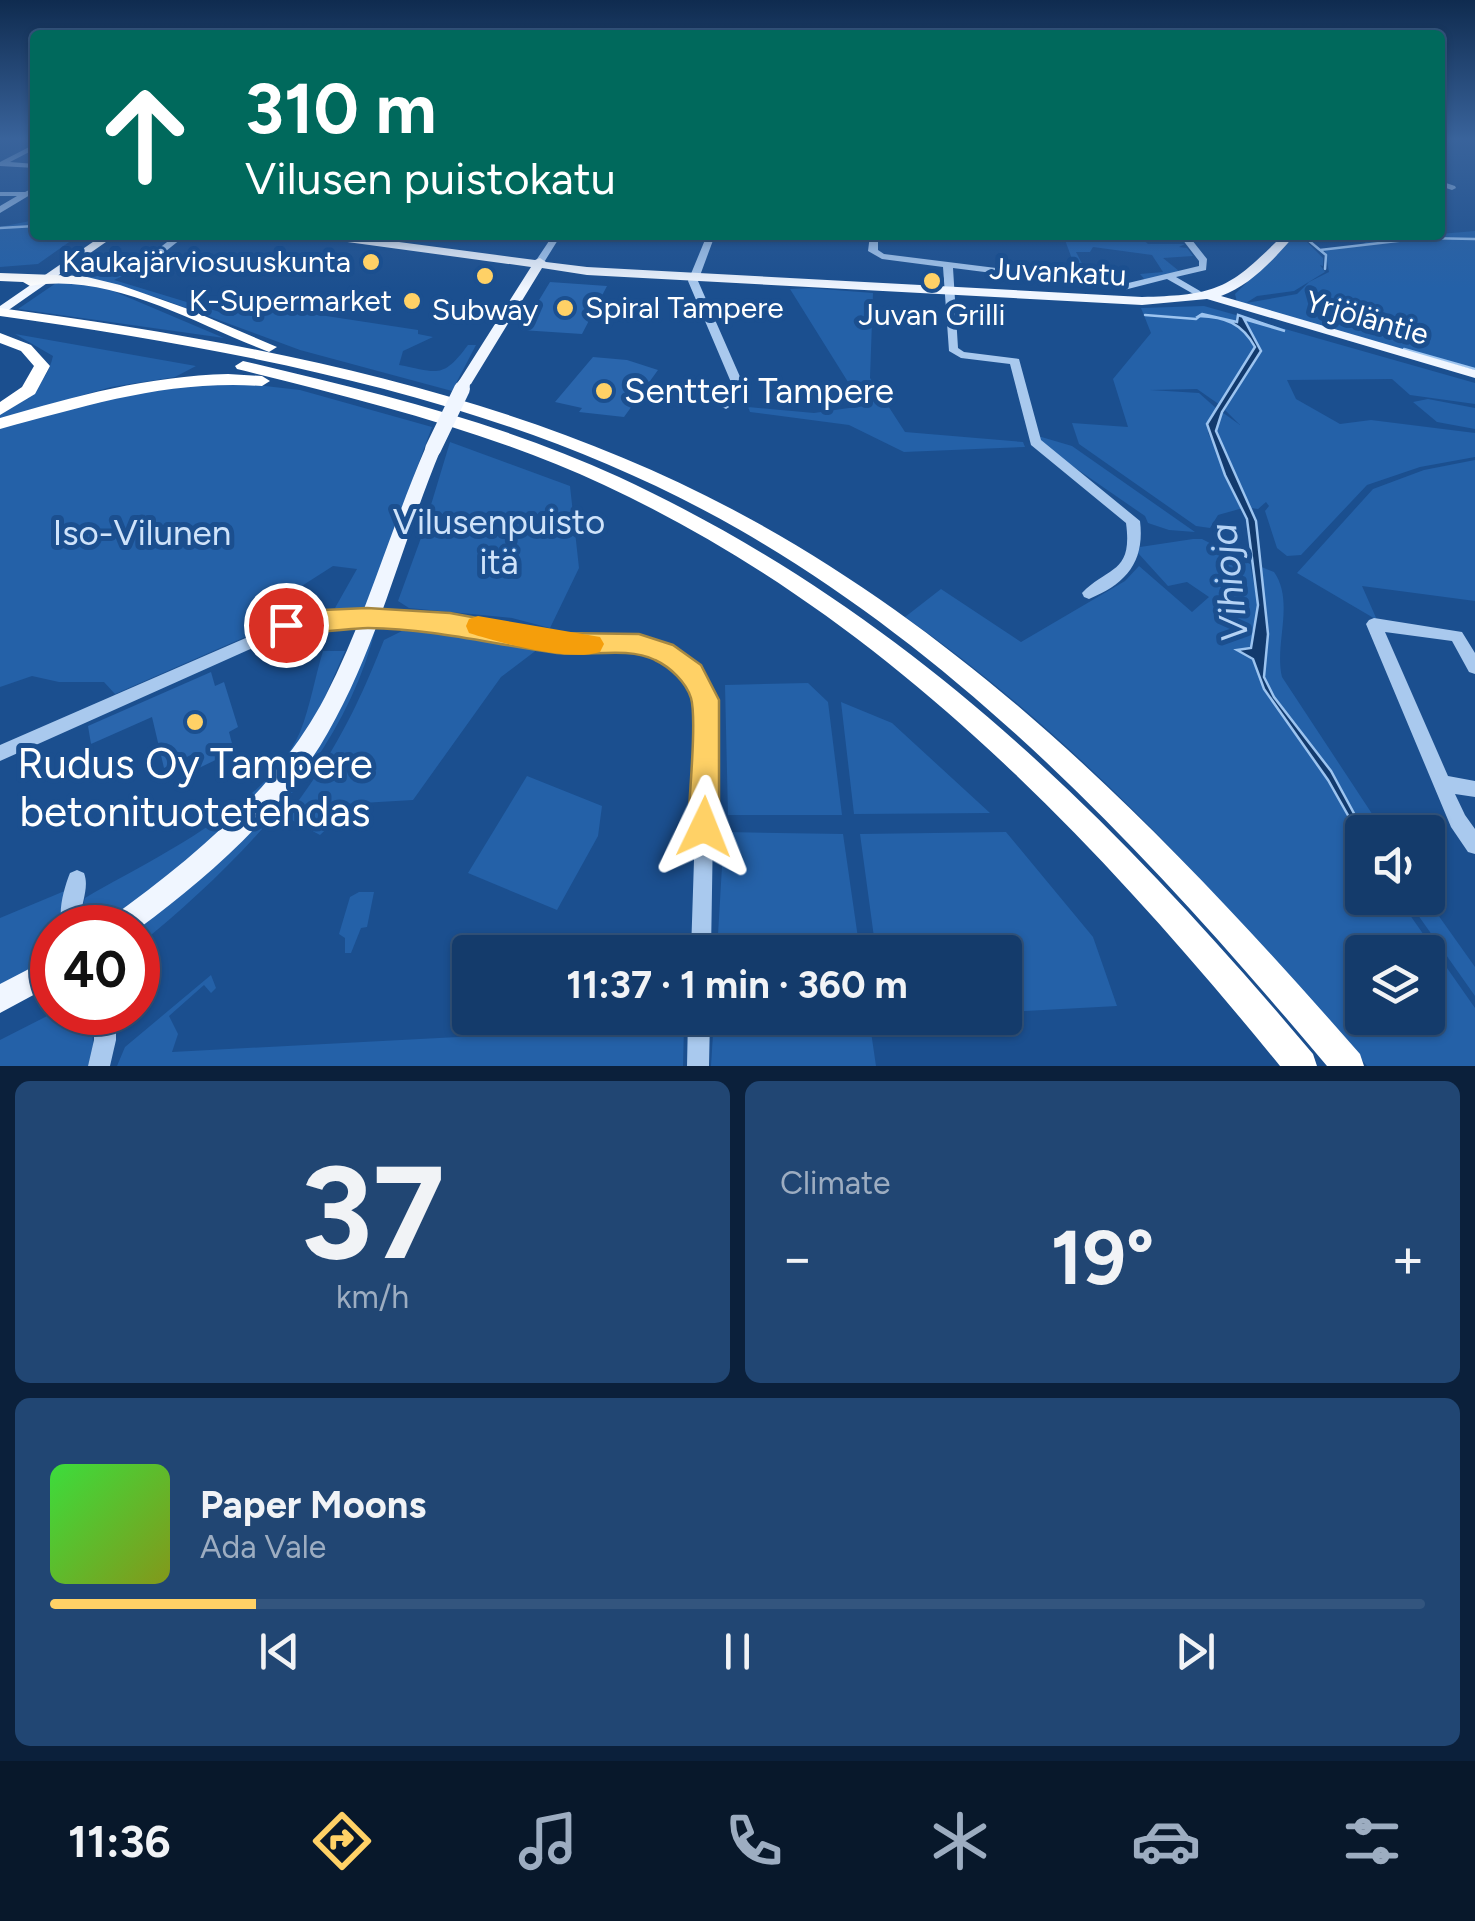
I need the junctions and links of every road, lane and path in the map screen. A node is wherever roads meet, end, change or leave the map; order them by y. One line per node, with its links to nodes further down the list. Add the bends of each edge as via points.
1 (0, 194): 2 (street)
2 (29, 195): 3 (street)
3 (0, 210)
4 (91, 240): 19 (main road)
5 (102, 240): 19 (main road)
6 (176, 240): 15 (street)
7 (356, 240): 13 (main road, Juvankatu)
8 (554, 240): 13 (street)
9 (709, 240): 16 (street)
10 (874, 240): 14 (street, via 878,255)
11 (1187, 240): 18 (street, via 1205,266)
12 (1283, 240): 21 (main road, Juvankatu, via 1237,287)
13 (538, 264): 16 (main road, Juvankatu); 31 (main road, bridge, via 464,384)
14 (948, 266): 18 (street, via 1124,286); 20 (street)
15 (133, 273)
16 (696, 274): 20 (main road, Juvankatu); 27 (street, via 693,281 742,396)
17 (0, 277): 19 (highway)
18 (1171, 278): 21 (street)
19 (40, 280): 22 (main road); 26 (highway, via 126,290)
20 (946, 290): 21 (main road, Juvankatu, via 1118,302); 30 (street, via 953,350 1016,360 1035,442 1133,520 1129,567)
21 (1205, 296): 25 (main road, Yrjöläntie)
22 (5, 305): 26 (highway)
23 (0, 324): 26 (highway)
24 (0, 338): 28 (highway, via 26,348 42,366 29,390)
25 (1475, 374)
26 (337, 381): 29 (highway, via 184,380 90,397); 47 (highway, via 610,481 720,535 831,604 932,680 1075,808); 48 (highway, via 469,410 627,468 737,522 851,590 950,662 1100,792)
27 (726, 406)
28 (0, 410)
29 (0, 424)
30 (1089, 593)
31 (367, 618): 33 (street, via 286,625); 39 (main road, via 331,705 287,774 218,848); 40 (street, via 472,624 560,643 644,646 673,656 701,678 708,714)
32 (1475, 667): 34 (street, via 1458,636 1374,624)
33 (0, 753)
34 (1442, 784): 35 (street); 36 (street)
35 (1475, 789)
36 (1475, 845)
37 (77, 880): 38 (street)
38 (73, 905)
39 (147, 905)
40 (702, 935)
41 (30, 982): 42 (main road)
42 (0, 998)
43 (105, 1035): 45 (street)
44 (699, 1035): 46 (street)
45 (99, 1066)
46 (698, 1066)
47 (1301, 1066)
48 (1348, 1066)

